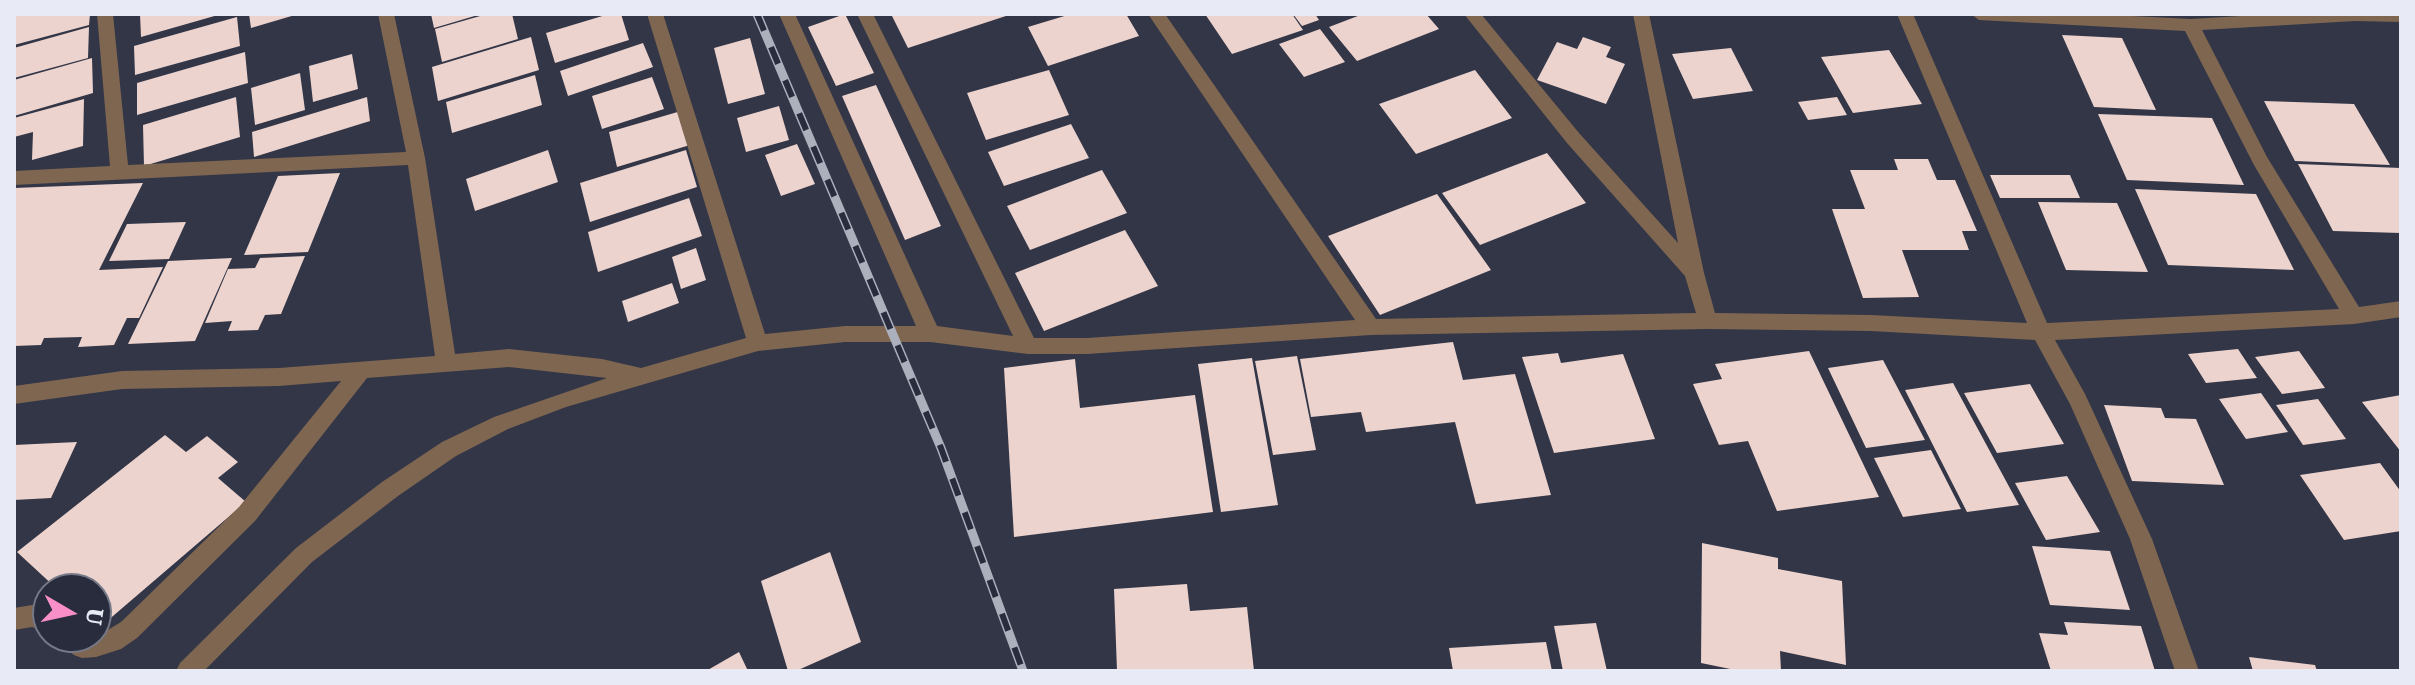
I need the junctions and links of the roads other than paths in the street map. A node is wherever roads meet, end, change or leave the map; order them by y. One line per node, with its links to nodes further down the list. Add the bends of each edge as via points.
1 (105, 14): 14 (street)
2 (386, 14): 13 (street)
3 (655, 14): 23 (street)
4 (787, 14): 22 (street)
5 (865, 14): 24 (street)
6 (1156, 14): 20 (street)
7 (1472, 14): 16 (street, via 1573,138)
8 (1641, 14): 16 (street)
9 (1905, 14): 21 (street)
10 (1979, 14): 12 (street)
11 (2401, 16): 12 (street)
12 (2191, 25): 18 (street, via 2260,160)
13 (416, 158): 14 (street); 25 (street)
14 (120, 174): 15 (street)
15 (14, 178)
16 (1694, 273): 19 (street)
17 (2401, 309): 18 (street)
18 (2354, 316): 21 (street)
19 (1708, 321): 20 (street); 21 (street)
20 (1371, 327): 24 (street)
21 (2041, 332): 31 (street, via 2141,539)
22 (930, 334): 23 (street, via 845,334); 24 (street)
23 (758, 343): 27 (street)
24 (1028, 346)
25 (446, 361): 26 (street); 27 (street, via 509,358)
26 (362, 369): 28 (street, via 279,377 122,380); 29 (street, via 247,514)
27 (643, 377): 30 (street, via 564,399 449,449 304,555)
28 (14, 395)
29 (112, 641)
30 (188, 671)
31 (2187, 671)

